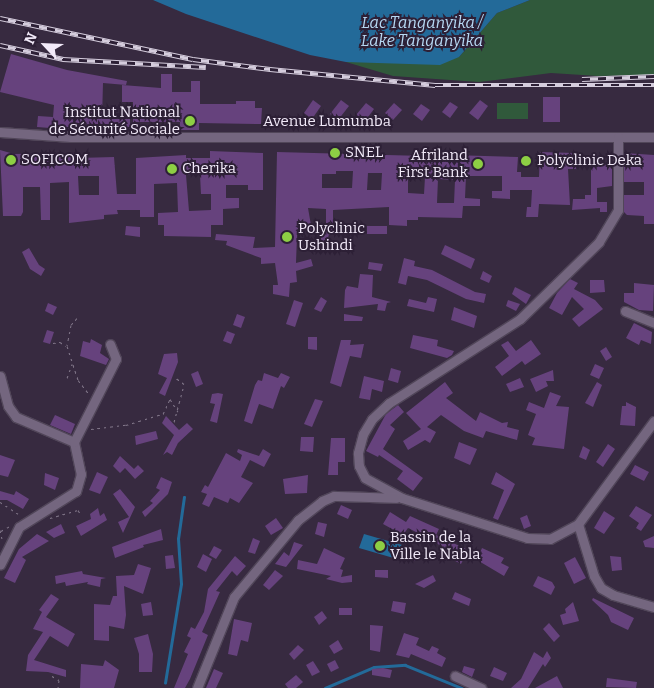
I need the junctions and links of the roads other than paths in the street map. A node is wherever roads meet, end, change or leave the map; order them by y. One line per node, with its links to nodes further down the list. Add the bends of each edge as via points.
1 (0, 132): 2 (street, Avenue Lumumba, via 71,137)
2 (618, 136): 3 (street, Avenue Lumumba); 10 (street, via 619,199 611,224 582,261 510,326 389,403 372,419 363,434 358,452 359,466 365,478)
3 (654, 137)
4 (625, 311): 5 (street)
5 (654, 323)
6 (110, 344): 9 (street, via 116,358)
7 (0, 376): 9 (street, via 8,406 16,417)
8 (654, 421): 11 (street)
9 (74, 442): 12 (street, via 81,474 76,491 24,521 12,537)
10 (402, 498): 11 (street, via 527,538 550,539); 15 (street, via 334,496 298,520 234,598)
11 (578, 524): 13 (street, via 594,576 601,588 613,595)
12 (0, 565)
13 (654, 607)
14 (456, 676): 16 (street)
15 (197, 688)
16 (481, 688)

